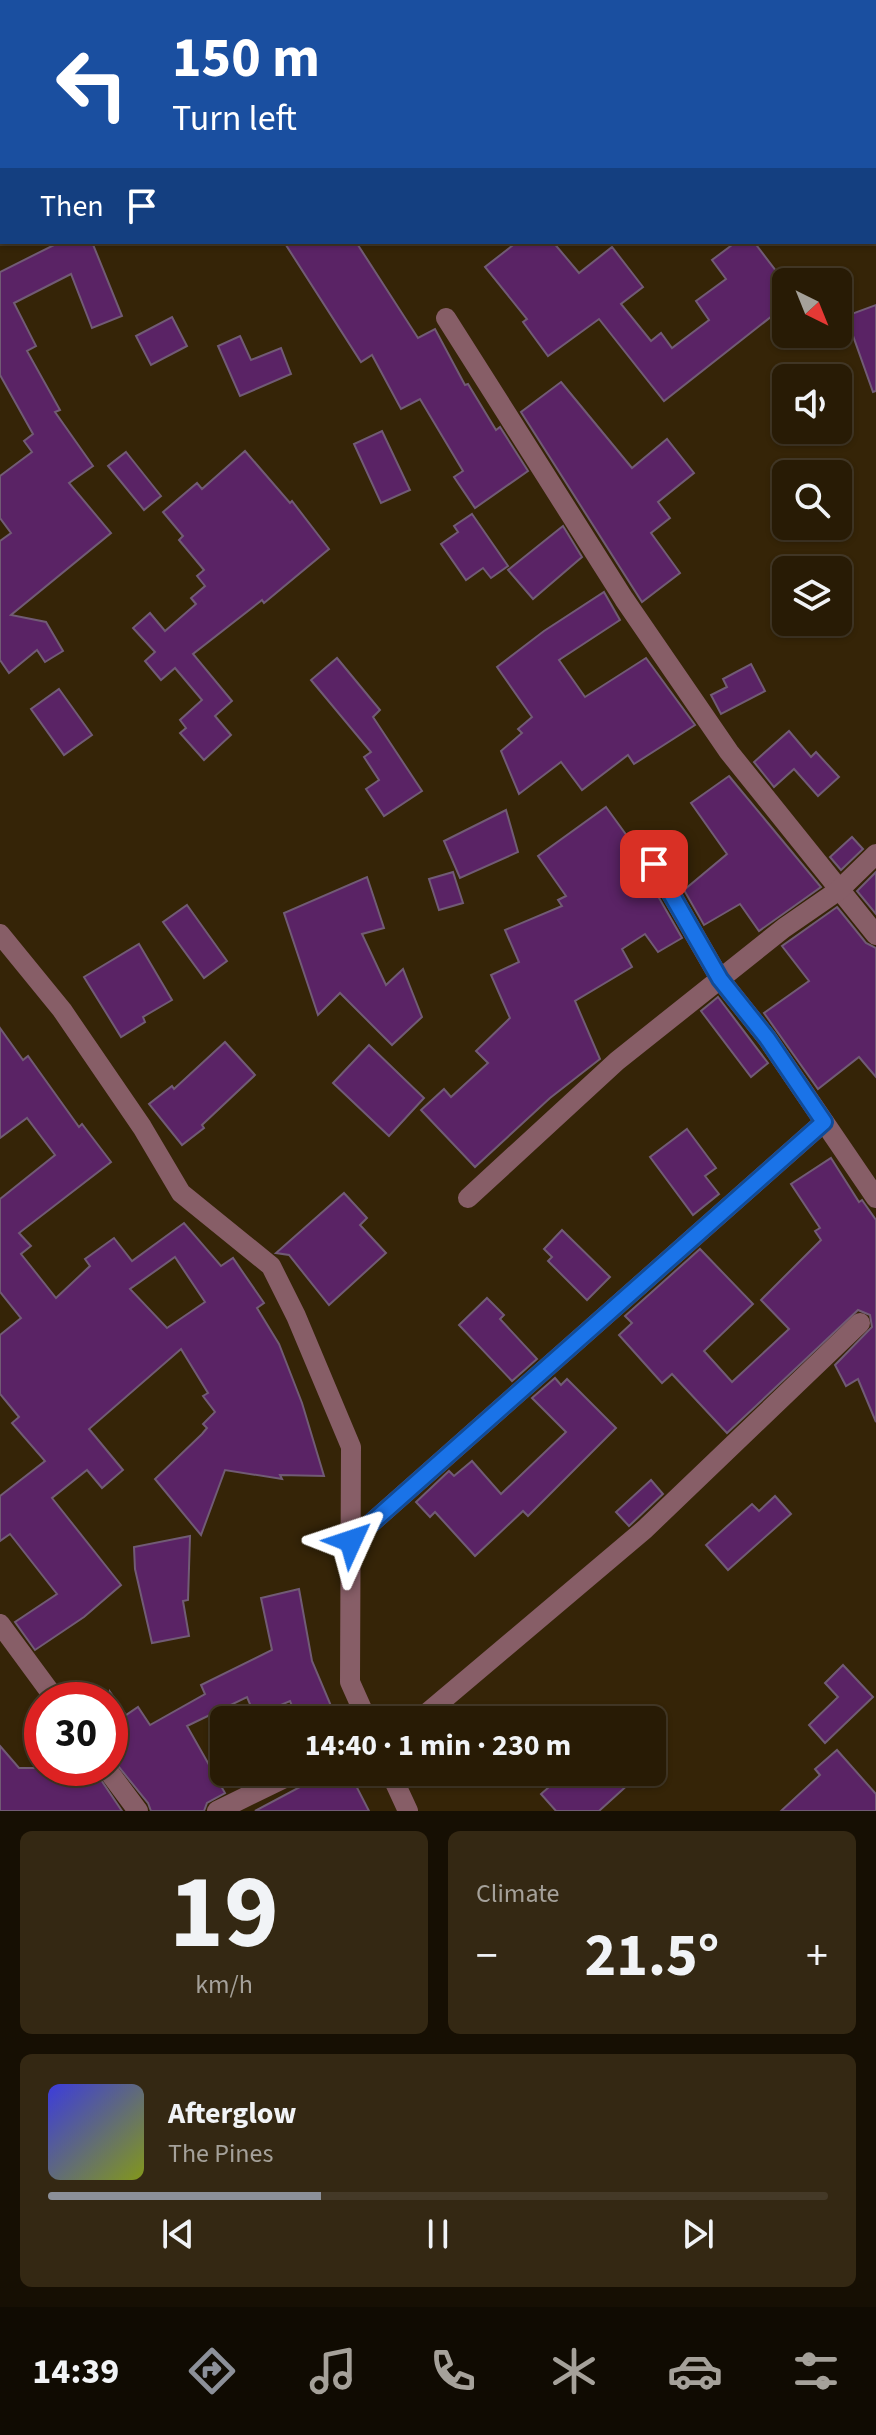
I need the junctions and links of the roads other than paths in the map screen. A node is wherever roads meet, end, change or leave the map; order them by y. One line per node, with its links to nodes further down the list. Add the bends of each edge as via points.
1 (446, 318): 4 (street, via 624,599 729,752)
2 (876, 854): 4 (street)
3 (654, 864): 7 (street)
4 (839, 890): 6 (street); 7 (street)
5 (0, 934): 12 (street, via 62,1010 181,1193 271,1266 351,1447)
6 (876, 935)
7 (720, 979): 8 (street); 9 (street, via 617,1061)
8 (824, 1122): 10 (street); 12 (street)
9 (468, 1198)
10 (876, 1198)
11 (860, 1323): 16 (street, via 645,1529)
12 (351, 1541): 15 (street, via 350,1682)
13 (0, 1624): 14 (street)
14 (43, 1682)
15 (361, 1706)
16 (436, 1706)
17 (119, 1786): 20 (street)
18 (268, 1786): 21 (street)
19 (396, 1786): 22 (street)
20 (138, 1811)
21 (217, 1811)
22 (408, 1811)

